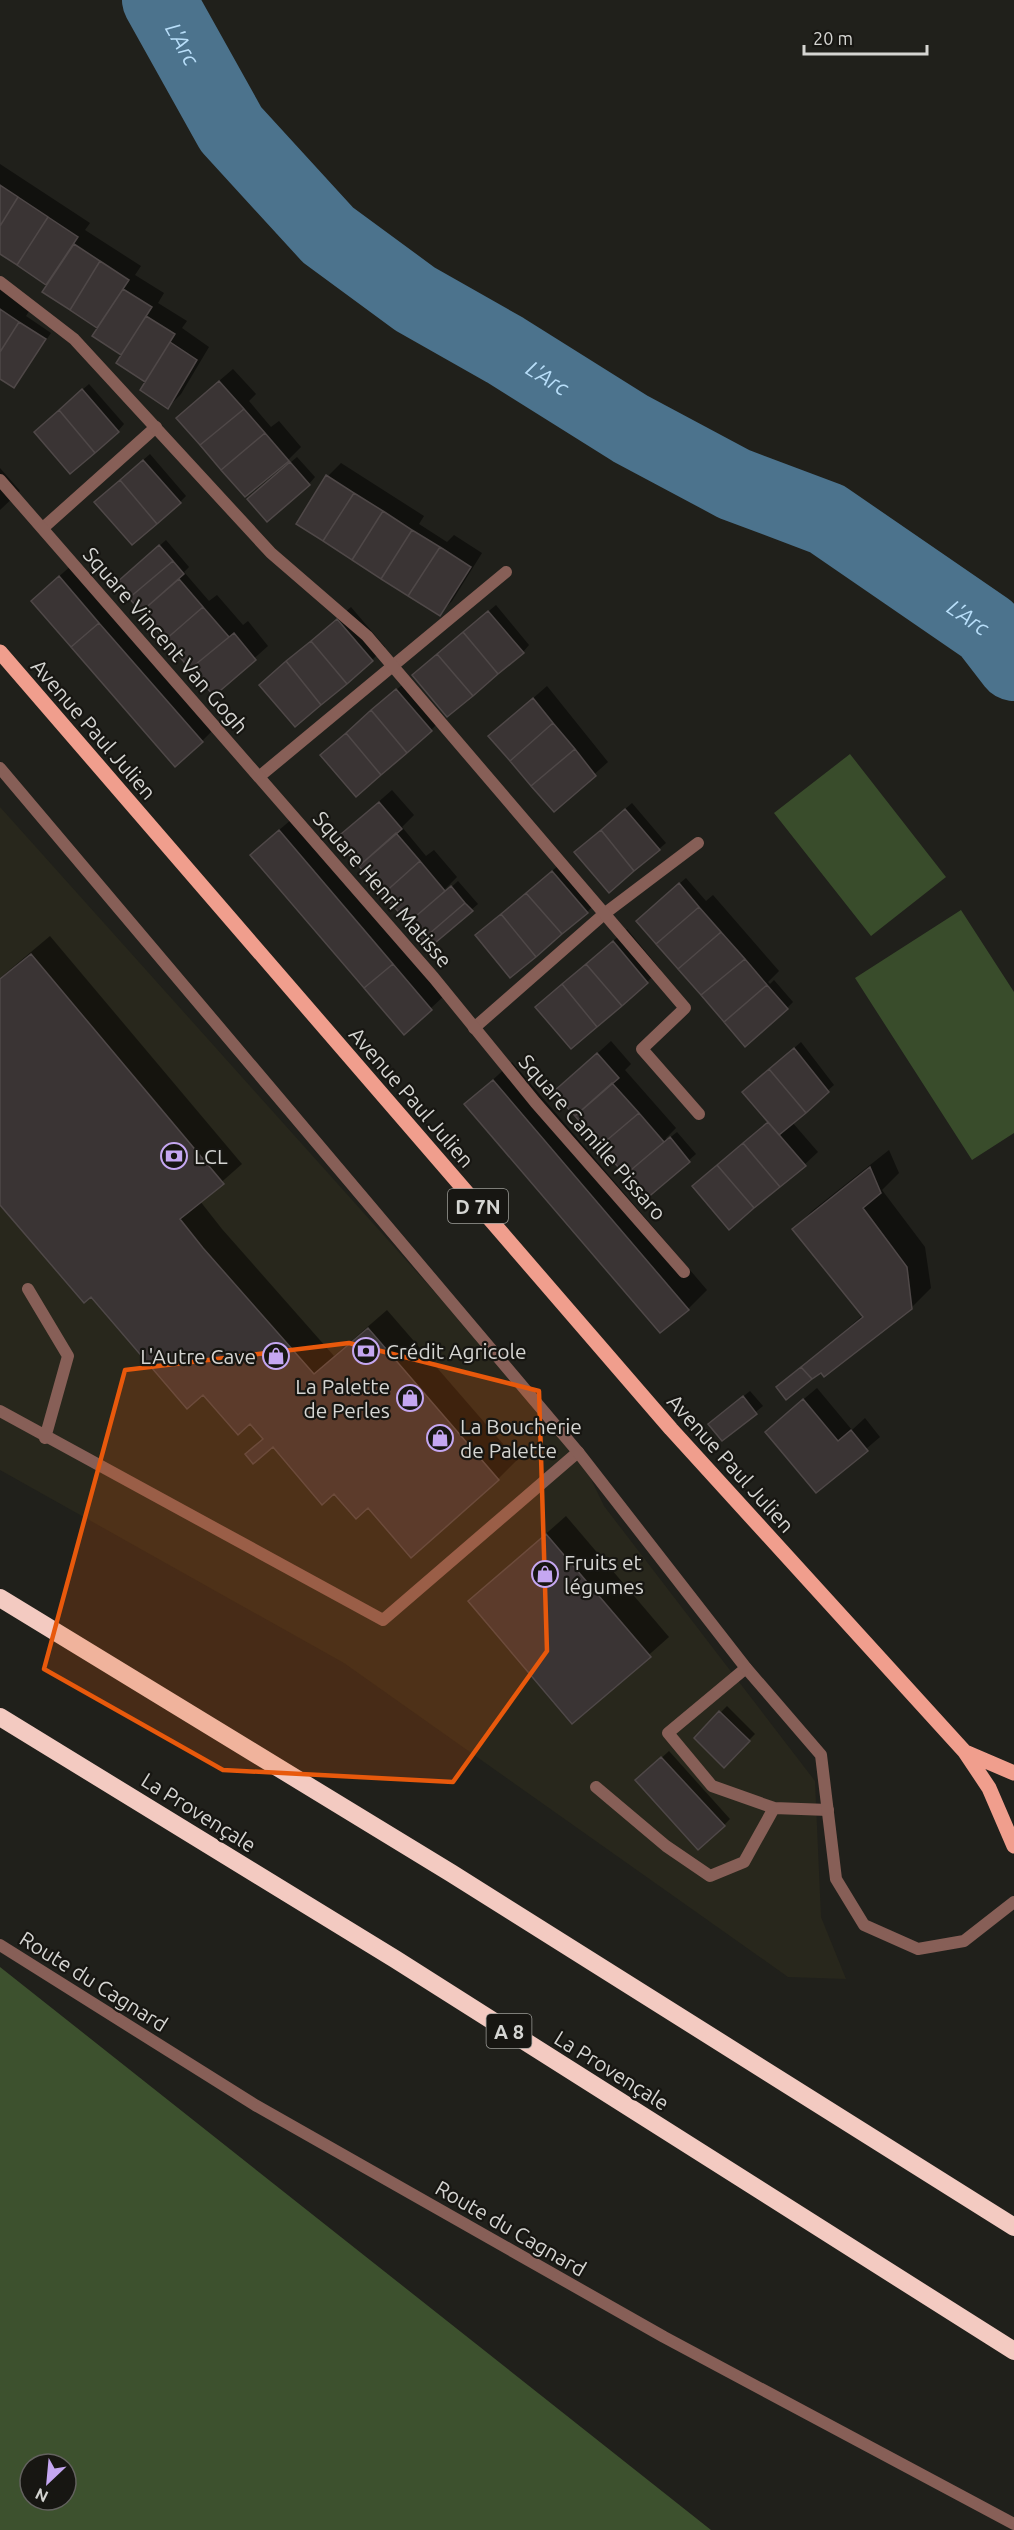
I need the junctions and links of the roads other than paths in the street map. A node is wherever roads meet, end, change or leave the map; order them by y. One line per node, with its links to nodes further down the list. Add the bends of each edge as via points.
1 (0, 282): 2 (street, via 74,339)
2 (156, 427): 4 (street); 7 (street, via 271,553 367,636)
3 (0, 480): 4 (street, Square Vincent Van Gogh)
4 (43, 528): 9 (street, Square Vincent Van Gogh)
5 (506, 572): 7 (street)
6 (0, 652): 22 (main road, Avenue Paul Julien / D 7N, via 670,1429)
7 (393, 668): 9 (street); 11 (street)
8 (0, 768): 18 (street)
9 (260, 777): 12 (street, Square Henri Matisse)
10 (698, 843): 11 (street)
11 (604, 914): 12 (street); 13 (street, via 685,1008 642,1049)
12 (474, 1028): 14 (street, Square Camille Pissaro)
13 (699, 1114)
14 (684, 1272)
15 (28, 1289): 17 (street, via 68,1356)
16 (0, 1411): 17 (street)
17 (45, 1438): 18 (street, via 383,1620)
18 (578, 1452): 20 (street)
19 (0, 1599): 30 (highway, via 451,1873)
20 (746, 1668): 25 (street, via 668,1733 712,1786); 26 (street, via 821,1755)
21 (0, 1717): 31 (highway, La Provençale / A 8, via 395,1959)
22 (965, 1752): 23 (main road, Avenue Paul Julien / D 7N); 27 (main road, Avenue Paul Julien / D 7N, via 990,1788)
23 (1014, 1773)
24 (596, 1787): 25 (street, via 666,1846 710,1876 744,1862)
25 (774, 1808): 26 (street)
26 (828, 1810): 28 (street, via 836,1879 864,1924 918,1949 964,1941)
27 (1014, 1846)
28 (1014, 1902)
29 (0, 1945): 32 (street, Route du Cagnard, via 255,2105 664,2337)
30 (1014, 2227)
31 (1014, 2351)
32 (1014, 2524)

